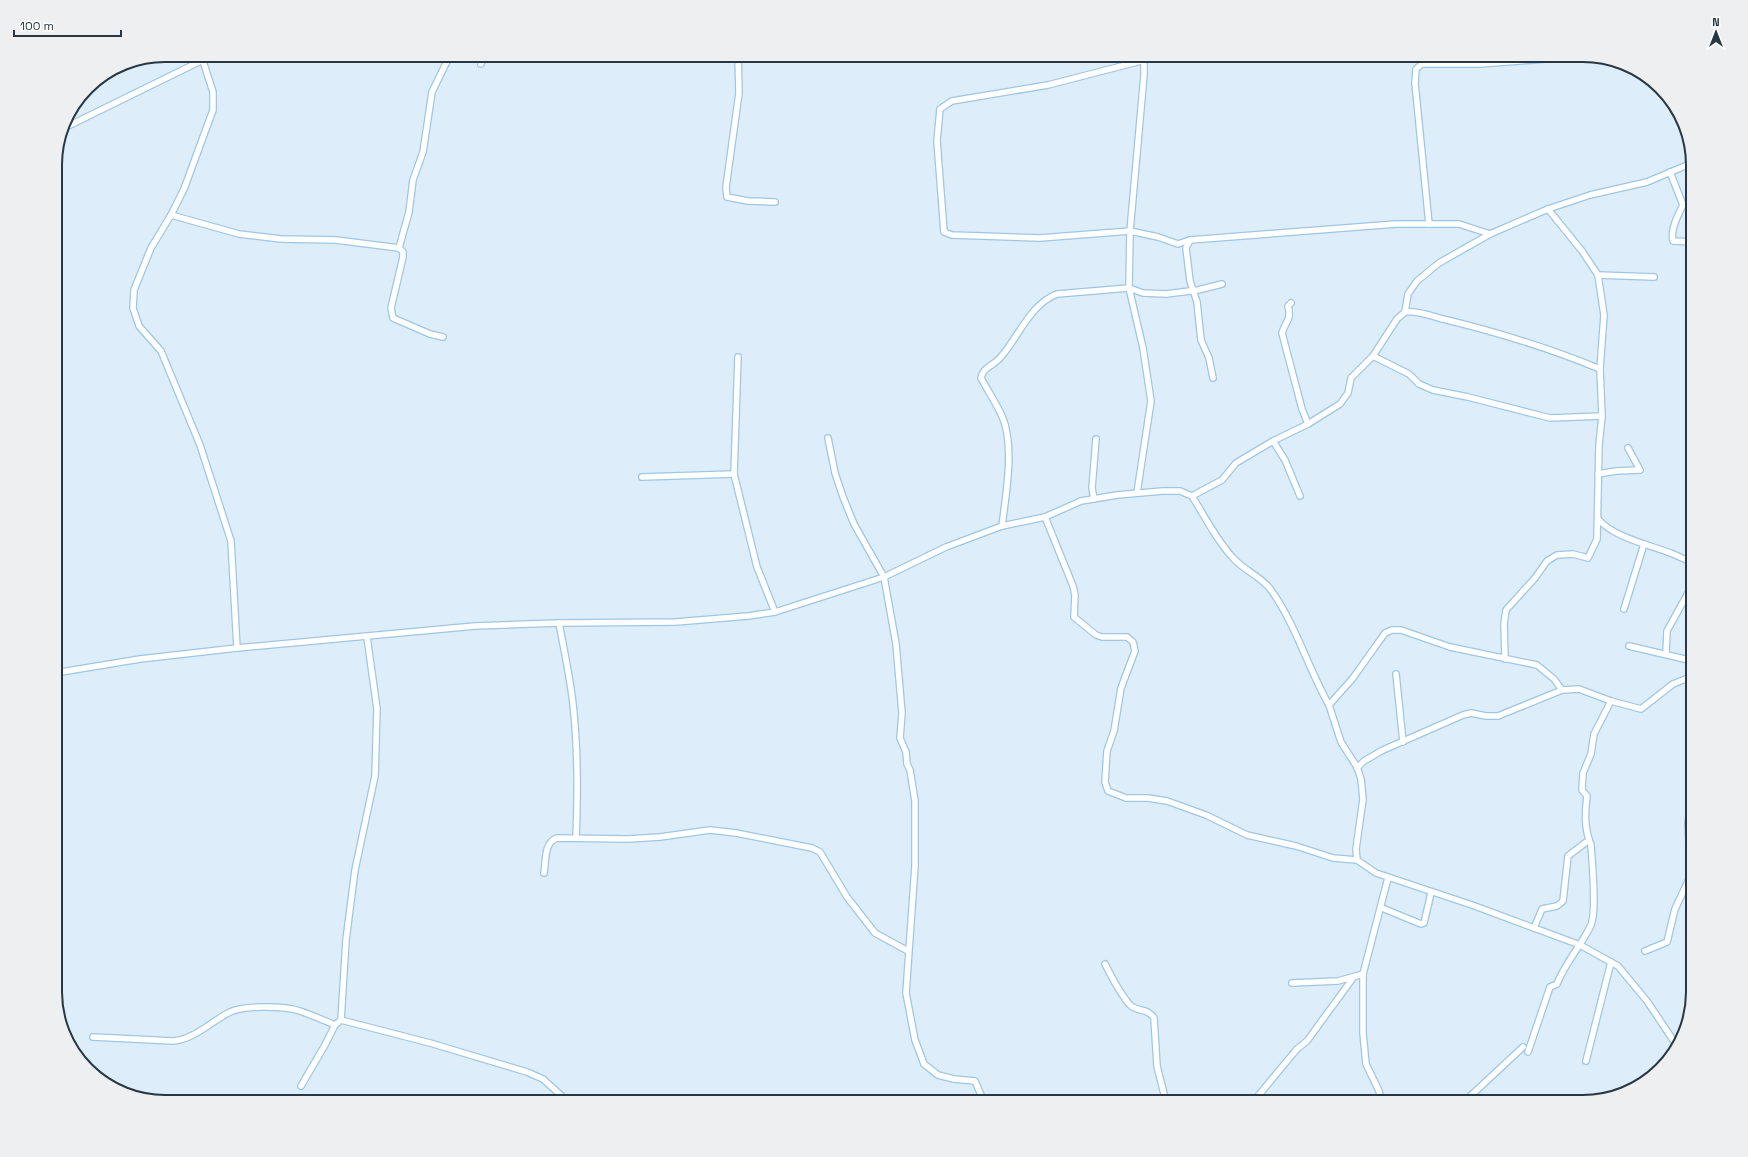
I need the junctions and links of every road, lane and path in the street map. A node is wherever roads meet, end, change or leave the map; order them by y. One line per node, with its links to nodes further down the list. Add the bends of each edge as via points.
1 (201, 62): 9 (street)
2 (203, 62): 14 (street, via 213,92 213,110)
3 (447, 62): 20 (street, via 432,92 423,152 413,180 409,212)
4 (738, 62): 12 (street, via 739,93 726,187 727,197)
5 (1128, 62): 16 (street, via 1048,85 952,101 940,109 937,142 944,232 952,235 1040,238)
6 (1145, 62): 16 (street)
7 (1506, 62): 8 (street)
8 (1422, 64): 15 (street, via 1416,69 1415,83)
9 (71, 125)
10 (1686, 165): 11 (street)
11 (1670, 172): 13 (street, via 1647,182); 19 (street, via 1683,205 1672,237 1673,241)
12 (775, 202)
13 (1548, 209): 17 (street); 21 (street)
14 (172, 215): 20 (street, via 239,234 280,239 336,240); 58 (street, via 151,248 134,290 133,308 139,326 161,351 200,445 231,541)
15 (1429, 224): 17 (street, via 1459,224); 18 (street, via 1389,224)
16 (1130, 231): 18 (street, via 1178,244); 24 (street)
17 (1490, 234): 27 (street, via 1439,262 1417,281 1408,294)
18 (1190, 240): 25 (street, via 1186,248 1190,281)
19 (1686, 242)
20 (399, 248): 28 (street, via 403,252 403,257 391,308 393,318)
21 (1598, 275): 22 (street); 31 (street, via 1604,315)
22 (1654, 277)
23 (1222, 284): 25 (street)
24 (1129, 288): 25 (street, via 1143,293); 42 (street, via 1143,348 1151,401); 48 (street, via 1057,294 1048,298 1029,318 999,359 982,373 981,378 1002,417 1007,440 1008,469)
25 (1194, 291): 32 (street, via 1198,302 1201,340 1209,358)
26 (1290, 302): 34 (street, via 1289,321 1282,333)
27 (1405, 312): 29 (street, via 1397,319); 31 (street, via 1500,334 1555,351)
28 (443, 337)
29 (1374, 356): 33 (street, via 1433,390 1550,418); 34 (street, via 1351,378 1348,393 1340,404)
30 (738, 357): 39 (street)
31 (1600, 369): 33 (street)
32 (1213, 378)
33 (1602, 416): 40 (street)
34 (1308, 424): 37 (street)
35 (828, 438): 51 (street, via 843,497 854,524)
36 (1096, 439): 45 (street, via 1092,488)
37 (1273, 441): 43 (street, via 1236,463 1222,480); 44 (street, via 1285,460)
38 (1628, 448): 40 (street, via 1640,470)
39 (734, 474): 41 (street); 54 (street, via 758,567)
40 (1598, 474): 47 (street)
41 (642, 477)
42 (1137, 493): 43 (street, via 1180,491); 45 (street)
43 (1192, 496): 67 (street, via 1230,555 1263,581 1277,599)
44 (1300, 496)
45 (1094, 499): 46 (street, via 1081,501)
46 (1045, 517): 48 (street); 72 (street, via 1074,586 1074,617 1096,635 1127,637 1133,642 1135,651 1121,688 1114,731 1107,751 1105,782 1108,791 1126,798 1148,798 1167,802 1206,815 1247,835 1296,846 1333,858)
47 (1598, 519): 49 (street, via 1607,527); 61 (street, via 1597,539 1588,558 1568,554 1557,555 1547,561 1531,584 1506,610)
48 (1002, 526): 51 (street, via 946,547)
49 (1644, 544): 50 (street); 53 (street)
50 (1686, 560)
51 (884, 577): 54 (street); 80 (street, via 900,679 900,738 906,752 914,797 915,866)
52 (1686, 597): 59 (street, via 1667,631)
53 (1624, 609)
54 (775, 612): 55 (street, via 700,621)
55 (559, 623): 56 (street, via 475,626); 70 (street, via 573,702 577,751)
56 (367, 637): 58 (street); 87 (street, via 377,709 375,776 355,870 346,940)
57 (1629, 646): 59 (street)
58 (237, 648): 62 (street, via 140,659)
59 (1666, 654): 60 (street)
60 (1686, 659)
61 (1505, 660): 65 (street, via 1537,665 1554,679); 67 (street, via 1450,647 1401,630 1392,630 1378,641 1353,678)
62 (62, 672)
63 (1396, 674): 68 (street)
64 (1686, 679): 66 (street, via 1673,684 1641,709)
65 (1562, 690): 66 (street, via 1579,689); 68 (street, via 1498,716 1471,713 1463,715)
66 (1611, 701): 71 (street, via 1594,734 1592,754 1583,773 1582,790 1587,796 1585,815)
67 (1329, 705): 69 (street, via 1340,742)
68 (1403, 742): 69 (street, via 1364,761)
69 (1358, 768): 72 (street, via 1363,799 1356,849)
70 (576, 838): 73 (street, via 552,840 548,844); 80 (street, via 636,838 710,830 812,848 820,852 847,897 875,933)
71 (1589, 840): 78 (street, via 1568,856 1563,901 1557,906 1542,909); 79 (street, via 1592,865 1592,923)
72 (1357, 860): 74 (street, via 1376,874)
73 (544, 873)
74 (1388, 878): 76 (street); 77 (street)
75 (1686, 886): 81 (street, via 1675,909 1667,942)
76 (1432, 892): 77 (street, via 1424,923 1421,924); 78 (street)
77 (1382, 908): 84 (street)
78 (1534, 928): 79 (street)
79 (1580, 945): 82 (street); 92 (street, via 1557,984 1550,987)
80 (908, 951): 96 (street, via 906,993 915,1040 924,1064 938,1074 975,1081)
81 (1645, 951)
82 (1611, 962): 90 (street, via 1618,966 1647,1001); 93 (street)
83 (1105, 964): 97 (street, via 1130,1006 1151,1012 1154,1018 1157,1066)
84 (1363, 974): 85 (street); 99 (street, via 1366,1064)
85 (1353, 978): 86 (street); 98 (street, via 1307,1041 1297,1049)
86 (1292, 983)
87 (341, 1020): 88 (street); 95 (street, via 527,1072 544,1079)
88 (335, 1025): 89 (street, via 299,1010 244,1008 232,1011 184,1040 172,1042); 94 (street)
89 (93, 1038)
90 (1674, 1040)
91 (1523, 1047): 100 (street)
92 (1528, 1052)
93 (1586, 1061)
94 (301, 1086)
95 (561, 1095)
96 (981, 1095)
97 (1164, 1095)
98 (1259, 1095)
99 (1380, 1095)
100 (1472, 1095)

